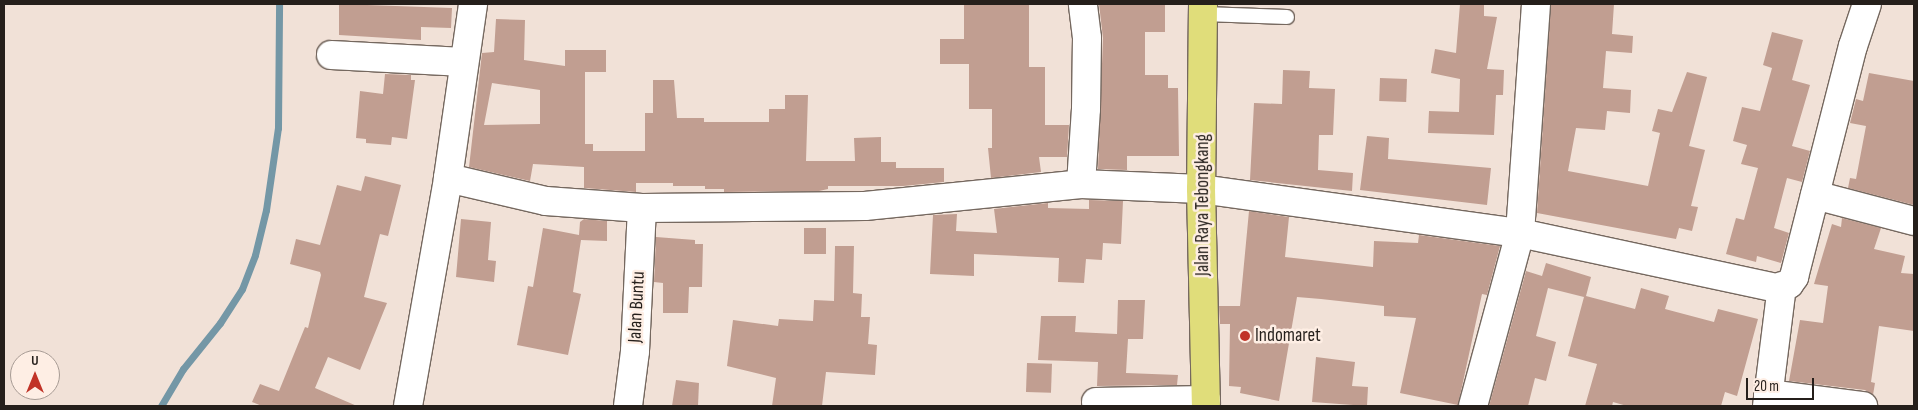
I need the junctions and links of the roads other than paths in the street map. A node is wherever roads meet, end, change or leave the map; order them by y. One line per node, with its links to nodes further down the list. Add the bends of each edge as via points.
1 (473, 4): 8 (street)
2 (1083, 4): 10 (street, via 1087,38)
3 (1536, 4): 15 (street)
4 (1867, 4): 12 (street)
5 (1203, 9): 6 (lane); 11 (main road, Jalan Raya Tebongkang)
6 (1286, 17)
7 (331, 55): 8 (street)
8 (464, 62): 9 (street)
9 (448, 178): 13 (street, via 531,198); 20 (street)
10 (1081, 184): 11 (street); 13 (street, via 865,206)
11 (1201, 189): 15 (street); 19 (main road, Jalan Raya Tebongkang)
12 (1815, 194): 14 (street); 16 (street, via 1794,277)
13 (642, 208): 21 (street, Jalan Buntu, via 635,351)
14 (1914, 221)
15 (1520, 233): 16 (street, via 1769,288); 22 (street)
16 (1782, 286): 17 (street)
17 (1768, 400): 23 (street)
18 (1096, 402): 19 (street)
19 (1206, 403)
20 (408, 406)
21 (628, 406)
22 (1473, 406)
23 (1863, 406)

